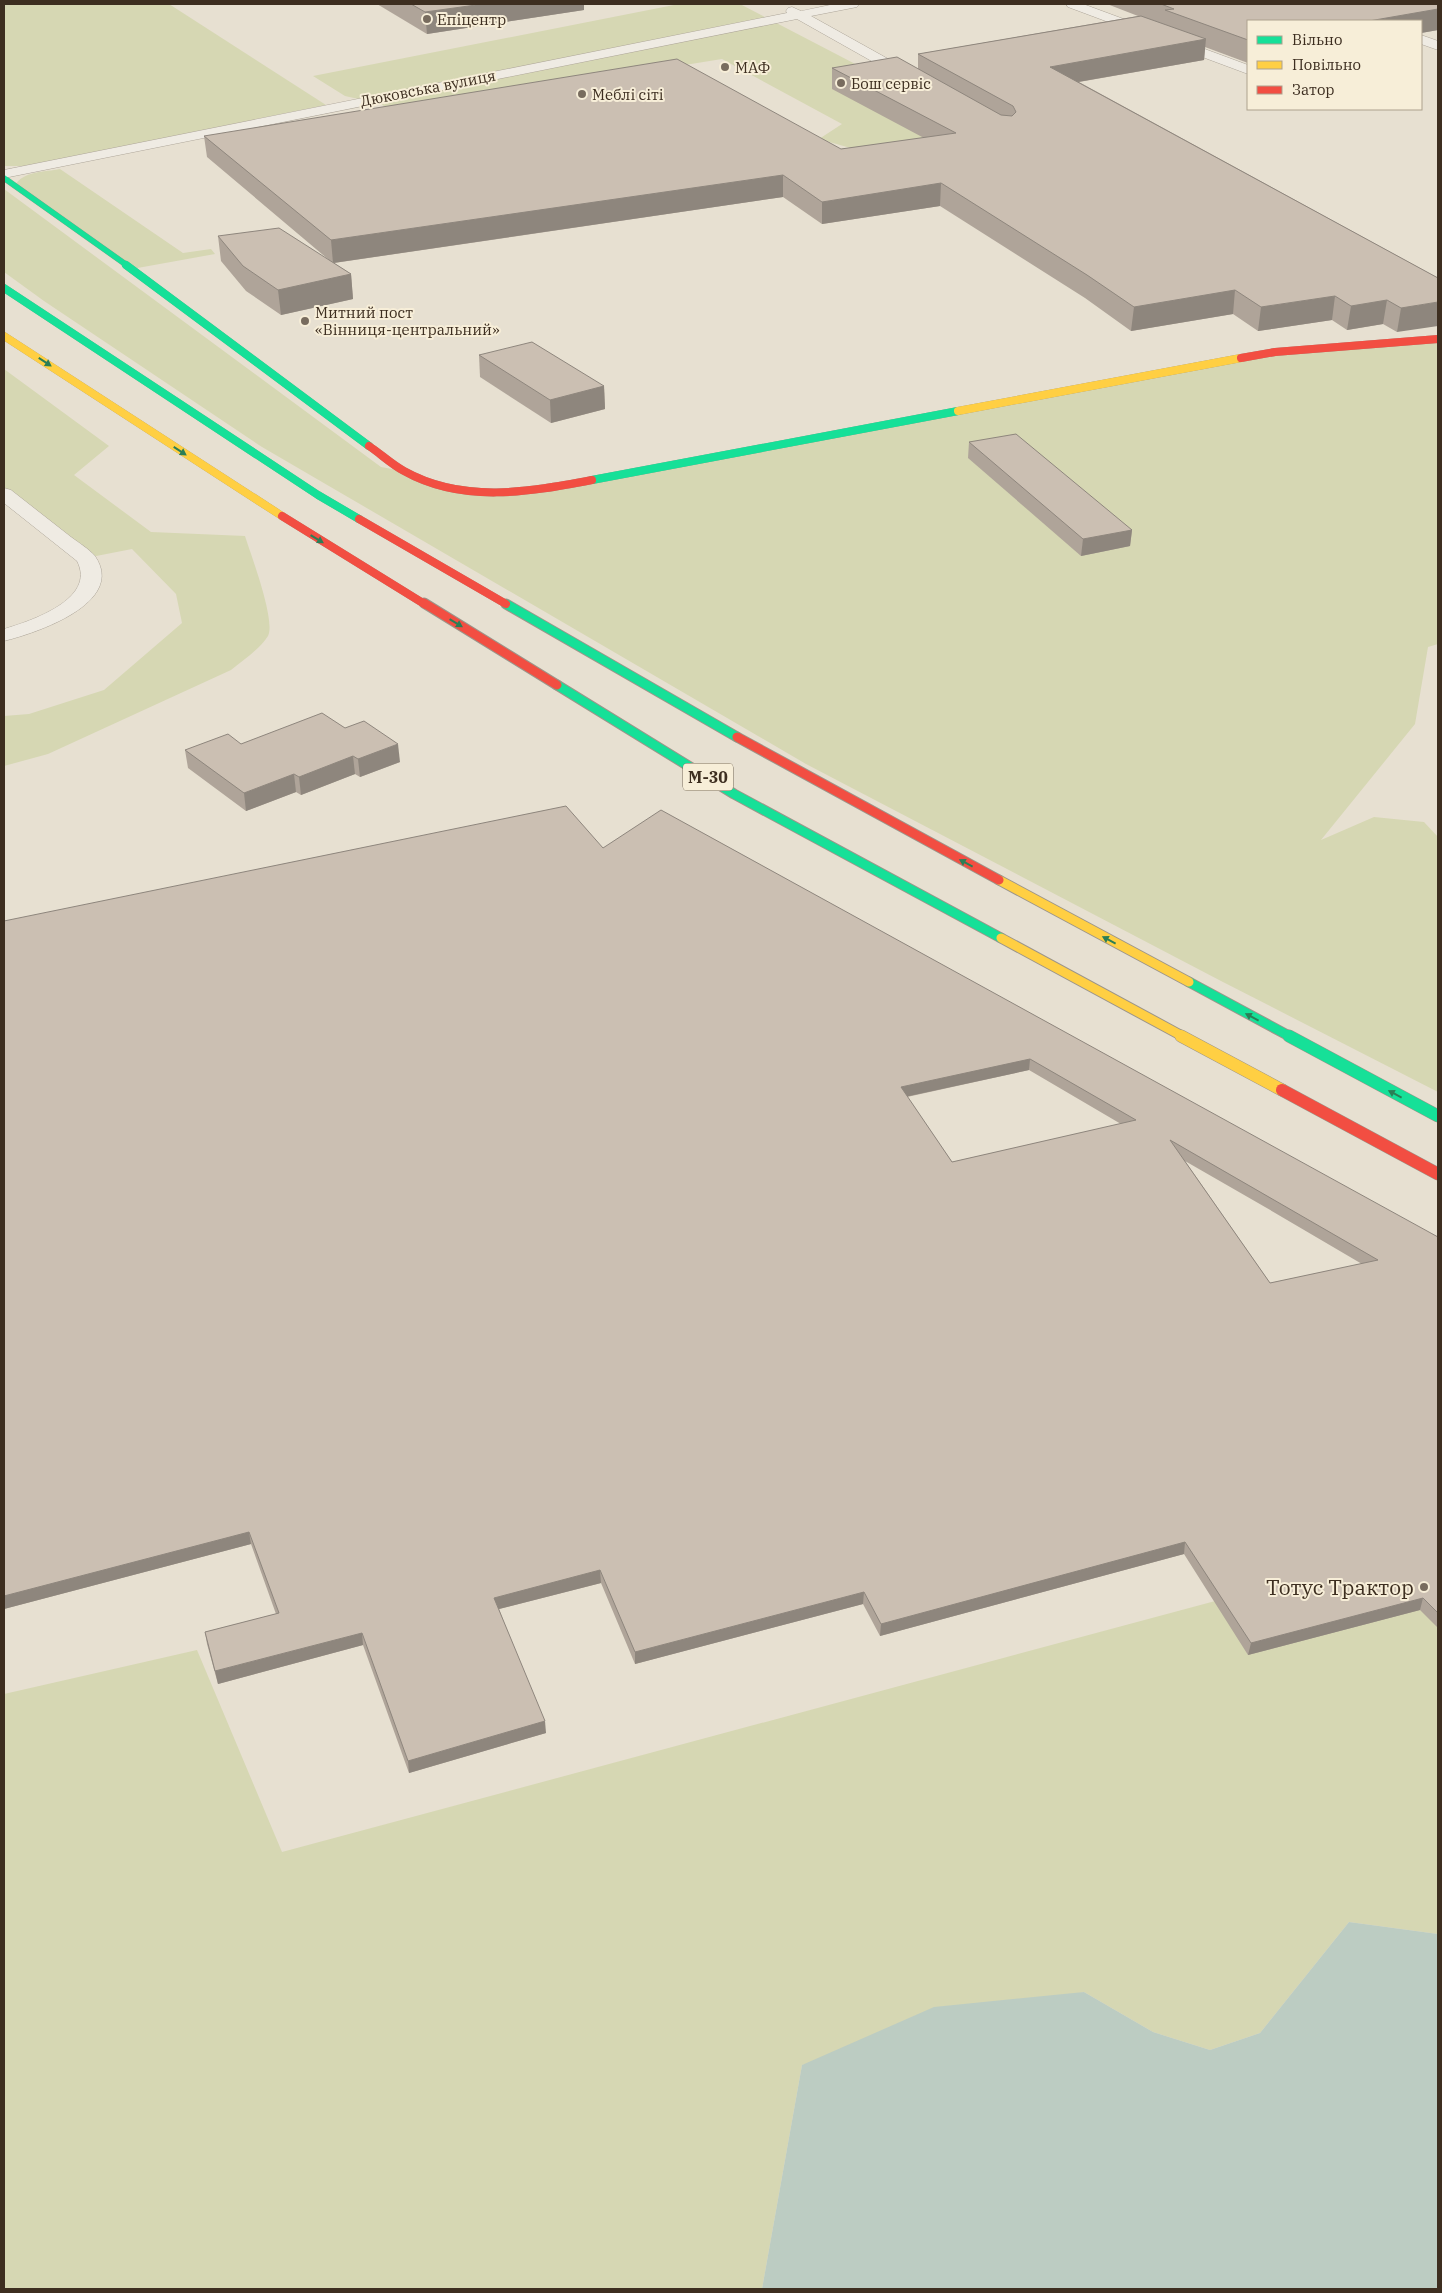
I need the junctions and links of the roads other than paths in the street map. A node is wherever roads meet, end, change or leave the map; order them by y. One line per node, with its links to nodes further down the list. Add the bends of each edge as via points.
1 (778, 4): 4 (street)
2 (853, 4): 4 (street, Дюковська вулиця)
3 (1072, 4): 7 (street)
4 (800, 14): 8 (street); 9 (street, Дюковська вулиця)
5 (1422, 39): 6 (street)
6 (1438, 46)
7 (1247, 70)
8 (923, 84)
9 (4, 174)
10 (4, 178): 13 (main road, via 403,471 445,489 481,494 522,493 1275,352)
11 (4, 288): 16 (main road, М-30, one-way to 11, via 792,769 318,495)
12 (4, 336): 17 (main road, М-30, one-way to 17, via 268,508 734,794)
13 (1438, 339)
14 (4, 494): 15 (street, via 86,558 92,573 90,586 72,605 40,623)
15 (4, 635)
16 (1438, 1116)
17 (1438, 1174)

